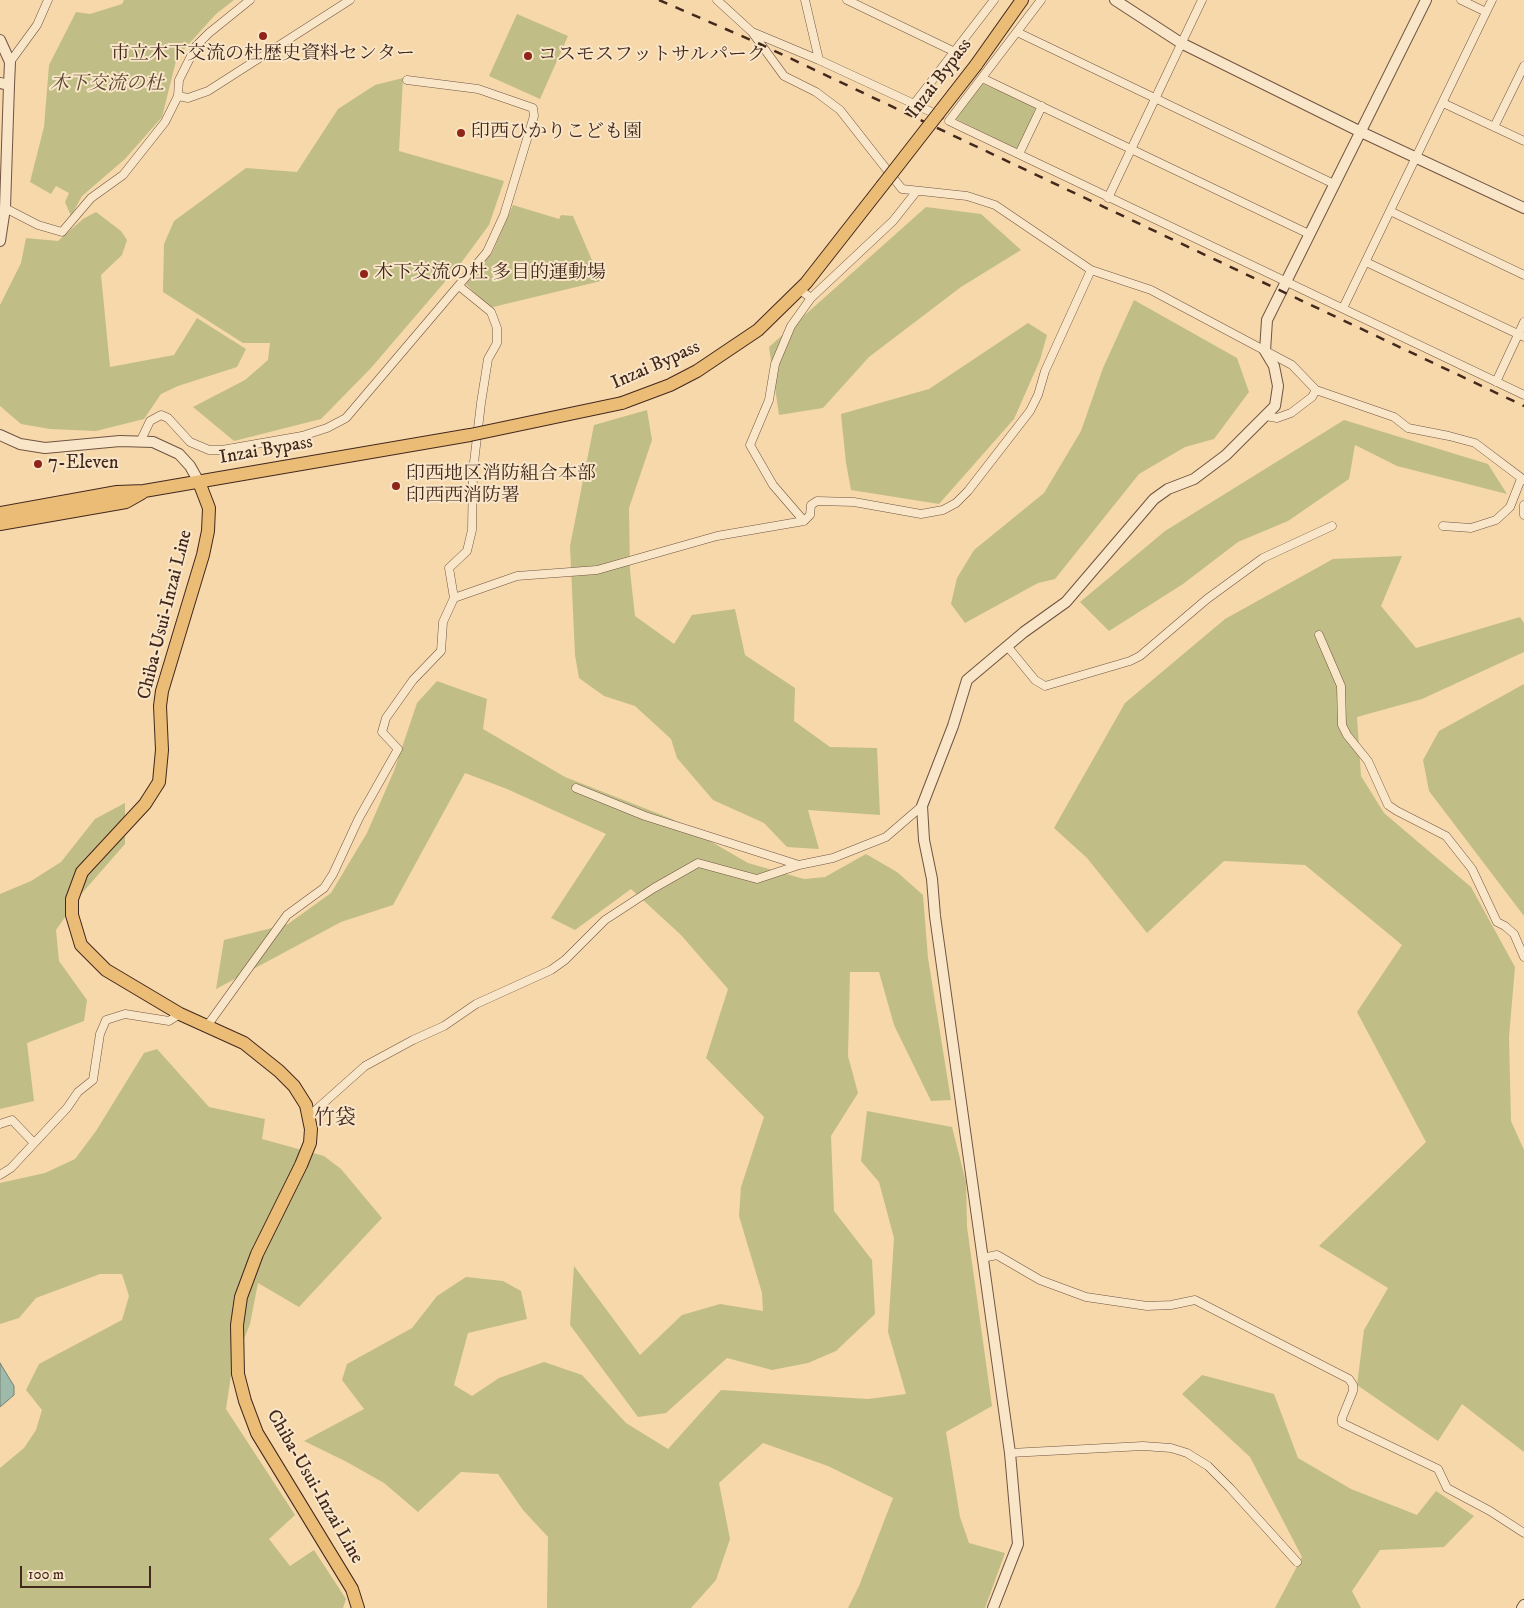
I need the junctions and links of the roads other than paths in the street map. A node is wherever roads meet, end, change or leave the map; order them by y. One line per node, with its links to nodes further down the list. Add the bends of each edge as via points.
1 (48, 0): 22 (street, via 37,25)
2 (250, 0): 28 (street, via 196,46 179,80)
3 (350, 0): 28 (street, via 208,91 188,98)
4 (717, 0): 16 (street)
5 (805, 0): 21 (street)
6 (847, 0): 20 (street)
7 (994, 0): 20 (street)
8 (1022, 0): 53 (main road, Inzai Bypass, bridge, via 976,65)
9 (1041, 0): 17 (street)
10 (1115, 0): 19 (street)
11 (1202, 0): 19 (street)
12 (1426, 0): 35 (street)
13 (1461, 0): 15 (street)
14 (1492, 0): 15 (street)
15 (1486, 12): 30 (street)
16 (752, 32): 21 (street); 41 (street, via 784,76 816,92 840,110 902,189)
17 (1017, 32): 25 (street); 29 (street)
18 (0, 40): 22 (street)
19 (1181, 43): 29 (street); 35 (street)
20 (955, 52): 31 (street)
21 (819, 60): 31 (street)
22 (10, 62): 27 (street)
23 (1524, 66): 24 (street)
24 (1522, 75): 34 (street)
25 (982, 78): 32 (street); 33 (street)
26 (407, 80): 52 (street, via 478,89 532,106 535,110 500,226 487,252)
27 (5, 84): 43 (street)
28 (178, 96): 43 (street, via 166,122 123,175 91,198 62,232 38,225)
29 (1155, 97): 37 (street); 40 (street)
30 (1443, 103): 34 (street); 39 (street)
31 (914, 104): 33 (street)
32 (1042, 106): 37 (street); 38 (street)
33 (949, 120): 38 (street)
34 (1494, 127): 36 (street)
35 (1361, 132): 39 (street); 40 (street)
36 (1524, 141)
37 (1130, 148): 42 (street); 46 (street)
38 (1019, 154): 42 (street)
39 (1416, 157): 44 (street); 45 (street)
40 (1334, 184): 46 (street)
41 (916, 192): 49 (street, via 967,196 995,205); 54 (street, via 893,221)
42 (1108, 198): 51 (street)
43 (6, 208): 47 (street)
44 (1524, 208)
45 (1390, 211): 48 (street); 50 (street)
46 (1309, 234): 51 (street)
47 (0, 241)
48 (1366, 262): 55 (street); 57 (street)
49 (1091, 270): 58 (street, via 1151,290); 71 (street, via 1030,411 956,503 943,510 920,514 854,502 818,501 811,505 810,515)
50 (1524, 275)
51 (1286, 282): 55 (street); 58 (street, via 1268,320)
52 (459, 286): 64 (street, via 360,404 346,418 327,428 235,449 209,450 183,436 161,414 150,421); 75 (street, via 491,312 497,328 497,343 488,359 481,403 473,471 472,530 467,551 449,568)
53 (800, 290): 54 (street); 66 (main road, Inzai Bypass, bridge, via 758,330 719,358 670,385 622,403 470,435)
54 (812, 298): 71 (street, via 791,326 775,364 770,400 750,444 773,485)
55 (1343, 308): 59 (street)
56 (1524, 322): 57 (street)
57 (1521, 336): 59 (street)
58 (1265, 351): 60 (street, via 1292,365); 62 (street, via 1274,366 1278,386 1275,406)
59 (1496, 382): 61 (street)
60 (1316, 390): 62 (street, via 1292,413 1278,418); 65 (street, via 1394,417 1408,428 1475,443)
61 (1524, 395)
62 (1266, 416): 77 (street, via 1226,455 1194,479 1168,489 1154,499 1066,602)
63 (0, 435): 64 (street, via 20,444 44,448)
64 (141, 440): 66 (street, via 162,445 179,454)
65 (1523, 479): 74 (street, via 1510,507 1496,520 1471,528)
66 (199, 482): 67 (main road, Inzai Bypass); 82 (main road, Chiba-Usui-Inzai Line, via 208,508 208,531 204,555 162,691 159,782 145,804 82,872 72,900 75,930 90,955 106,970)
67 (144, 491): 69 (main road, Inzai Bypass, via 117,492); 72 (main road, Inzai Bypass, via 126,502)
68 (1524, 505): 70 (street)
69 (0, 512)
70 (1524, 515)
71 (804, 521): 75 (street, via 717,536 597,570 517,576)
72 (0, 524)
73 (1332, 526): 77 (street, via 1263,558 1130,661 1045,686 1035,680)
74 (1443, 526)
75 (454, 598): 83 (street, via 443,622 441,651 413,680 386,718 382,732 398,748 359,818 333,874 324,888 287,915)
76 (1319, 635): 81 (street, via 1341,686 1342,725 1368,761 1388,805 1446,836 1472,869 1497,922 1514,934)
77 (1008, 647): 79 (street, via 967,680)
78 (576, 788): 80 (street, via 645,816)
79 (922, 806): 80 (street, via 886,837 833,858); 88 (street)
80 (799, 865): 84 (street, via 757,879 698,863 605,920 551,970 476,1004 444,1026 366,1066)
81 (1524, 957)
82 (180, 1014): 83 (main road, Chiba-Usui-Inzai Line); 86 (street, via 168,1020 125,1014 106,1020 100,1034 93,1080 78,1092)
83 (207, 1026): 84 (main road, Chiba-Usui-Inzai Line, via 244,1043 279,1071 302,1096)
84 (309, 1116): 92 (main road, Chiba-Usui-Inzai Line, via 310,1143 257,1254 241,1297 237,1325 238,1374 257,1433 352,1589)
85 (0, 1124): 86 (street, via 12,1120)
86 (34, 1143): 87 (street)
87 (0, 1175)
88 (982, 1258): 89 (street); 90 (street, via 997,1255 1040,1280 1086,1297 1148,1306 1195,1300 1349,1378 1353,1391 1342,1423 1438,1469 1447,1488)
89 (1010, 1453): 91 (street, via 1143,1446 1187,1453 1208,1466); 93 (street, via 1018,1544)
90 (1524, 1533)
91 (1297, 1562)
92 (358, 1608)
93 (993, 1608)

